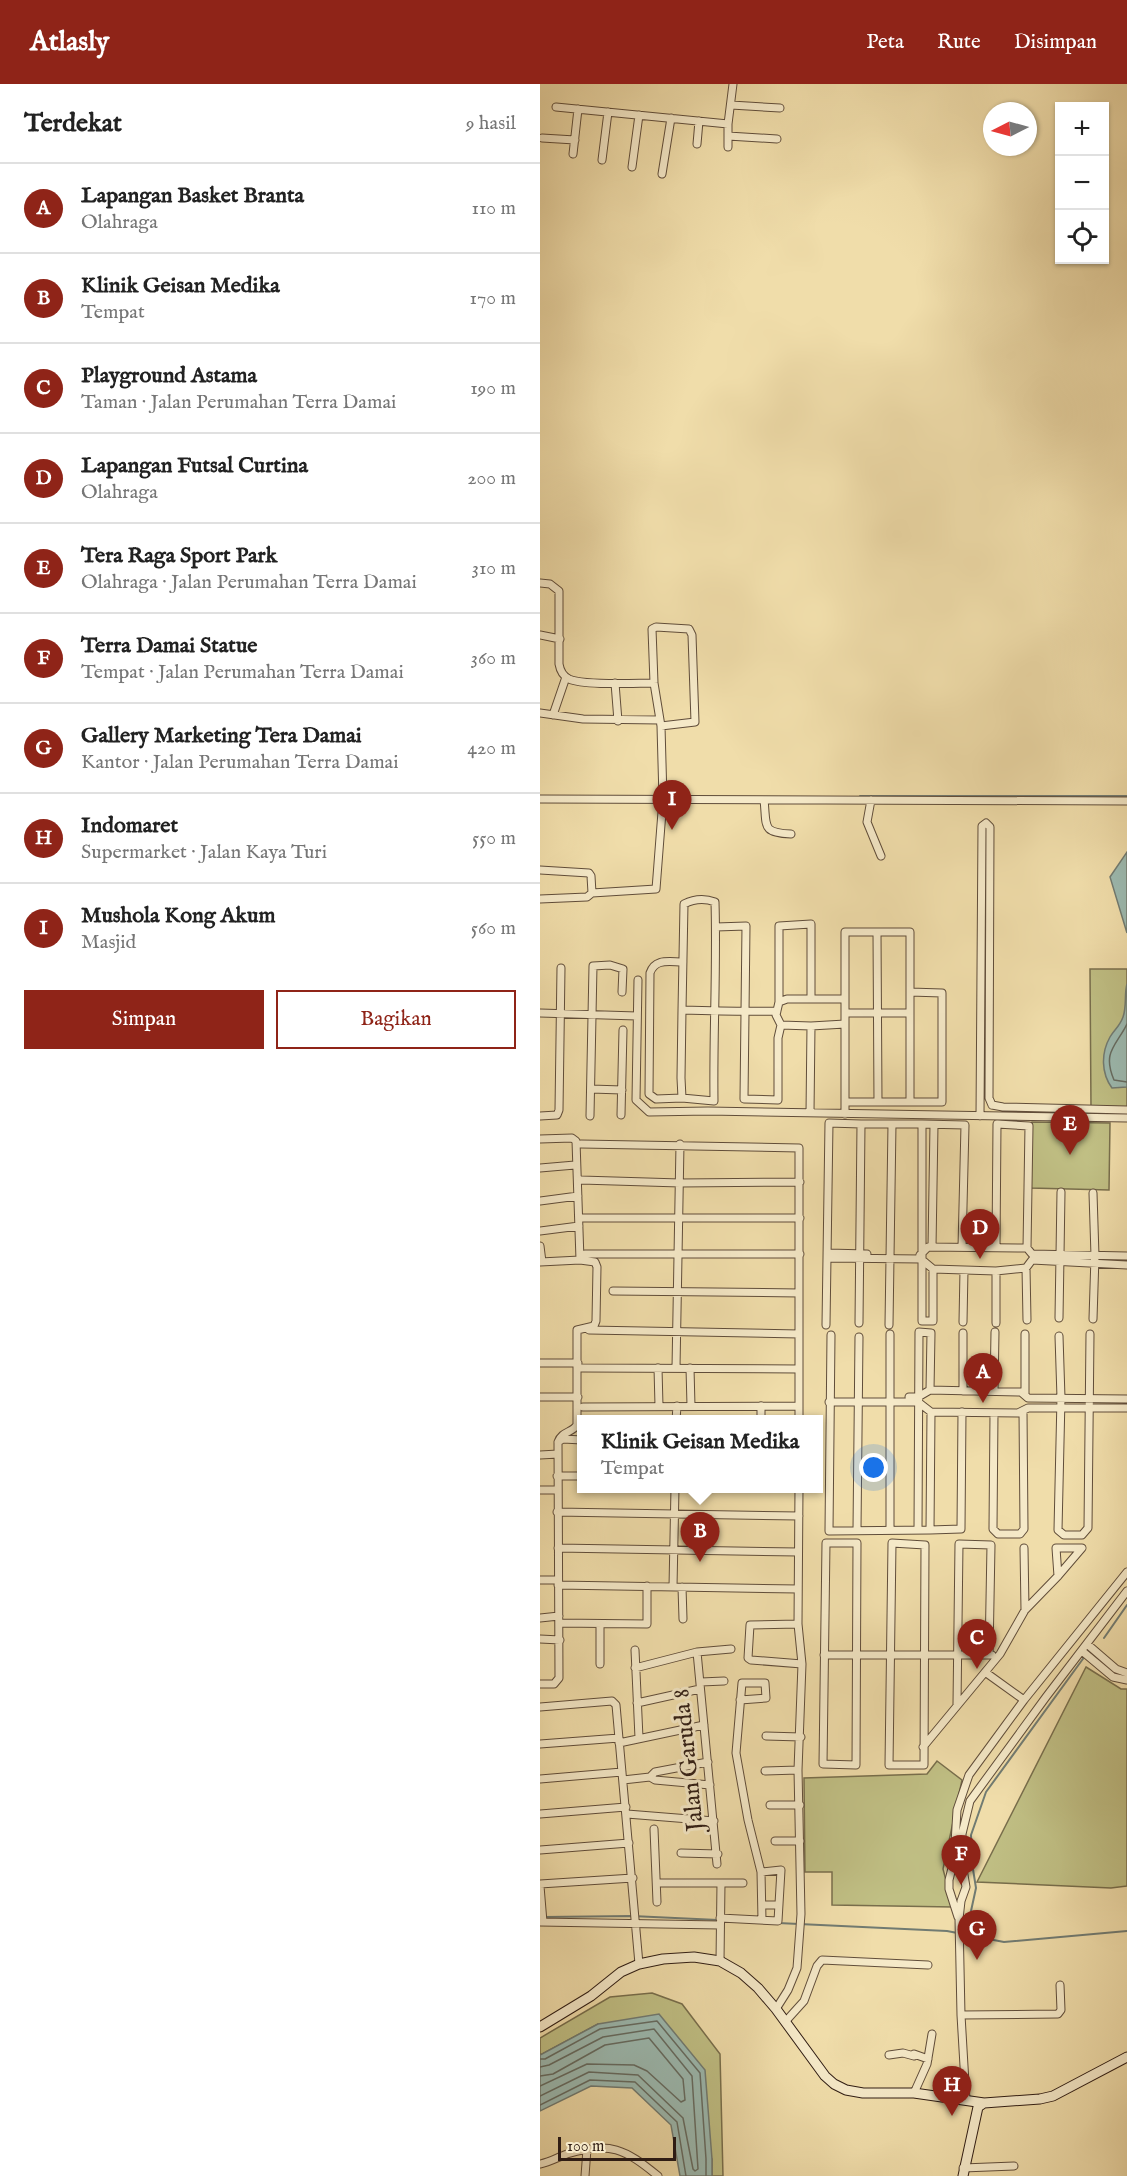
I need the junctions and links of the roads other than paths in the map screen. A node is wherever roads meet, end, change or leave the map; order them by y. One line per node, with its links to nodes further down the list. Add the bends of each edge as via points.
1 (733, 84): 2 (street)
2 (731, 105): 4 (street); 10 (street)
3 (556, 107): 5 (street)
4 (780, 108)
5 (578, 109): 6 (street); 14 (street)
6 (608, 112): 7 (street); 18 (street)
7 (639, 115): 8 (street); 19 (street)
8 (671, 118): 9 (street); 20 (street)
9 (699, 121): 10 (street); 15 (street)
10 (728, 124): 11 (street)
11 (728, 136): 13 (street); 16 (street)
12 (542, 138): 14 (street)
13 (777, 139)
14 (575, 141): 17 (street)
15 (697, 144)
16 (728, 147)
17 (573, 154)
18 (602, 160)
19 (632, 167)
20 (662, 174)
21 (540, 583): 23 (street, via 560,591)
22 (540, 635): 23 (street)
23 (560, 639): 24 (street, via 559,664)
24 (566, 677): 25 (street); 28 (street)
25 (615, 683): 26 (street); 29 (street)
26 (654, 683): 30 (street); 30 (street, via 653,628 691,630 695,722)
27 (540, 713): 28 (street)
28 (553, 715): 29 (street)
29 (618, 721): 30 (street)
30 (660, 723): 32 (street)
31 (540, 799): 32 (street)
32 (663, 799): 33 (street); 39 (street, via 656,889)
33 (764, 800): 34 (street); 36 (street, via 770,831)
34 (871, 800): 35 (street); 37 (street, via 867,822)
35 (1127, 801)
36 (791, 834)
37 (881, 856)
38 (540, 870): 39 (street, via 589,873)
39 (592, 893): 40 (street, via 587,897)
40 (540, 899)
41 (716, 927): 43 (street, via 715,902 706,899 684,904); 52 (street); 54 (street, via 746,926)
42 (878, 932): 47 (street, via 910,932); 49 (street, via 845,932); 57 (street)
43 (683, 962): 51 (street); 68 (street, via 657,962 650,973 649,1094 656,1099)
44 (561, 968): 59 (street)
45 (638, 980): 61 (street)
46 (622, 992): 60 (street, via 622,969 593,966)
47 (910, 992): 58 (street); 71 (street, via 942,993 942,1102)
48 (812, 999): 49 (street); 50 (street); 50 (street, via 811,924 778,926)
49 (845, 999): 56 (street)
50 (778, 1002): 53 (street)
51 (682, 1010): 52 (street); 68 (street)
52 (713, 1011): 54 (street); 68 (street, via 714,1101)
53 (777, 1011): 54 (street); 62 (street)
54 (746, 1012): 62 (street, via 744,1099 778,1100)
55 (540, 1013): 59 (street)
56 (845, 1013): 57 (street); 63 (street)
57 (878, 1013): 58 (street); 70 (street)
58 (910, 1013): 71 (street)
59 (561, 1014): 60 (street); 77 (street, via 559,1110 557,1115)
60 (593, 1015): 61 (street); 66 (street)
61 (637, 1016): 74 (street, via 636,1100 649,1112)
62 (781, 1024): 64 (street)
63 (845, 1024): 64 (street); 69 (street)
64 (811, 1026): 74 (street)
65 (623, 1030): 67 (street)
66 (591, 1089): 67 (street); 78 (street)
67 (622, 1090): 76 (street)
68 (682, 1098)
69 (845, 1102): 70 (street); 75 (street)
70 (878, 1102): 71 (street)
71 (910, 1102)
72 (992, 1105): 73 (street); 79 (street); 79 (street, via 990,826 986,823 982,826)
73 (1127, 1110)
74 (810, 1113): 75 (street)
75 (845, 1114): 79 (street)
76 (621, 1115)
77 (540, 1116)
78 (590, 1116)
79 (980, 1116): 80 (street)
80 (1127, 1118)
81 (861, 1124): 82 (street); 108 (street, via 829,1124); 109 (street)
82 (892, 1124): 83 (street); 112 (street)
83 (922, 1124): 84 (street); 113 (street)
84 (934, 1125): 102 (street); 103 (street, via 965,1125)
85 (540, 1140): 88 (street, via 572,1138 576,1141)
86 (581, 1144): 87 (street)
87 (680, 1144): 91 (street, via 797,1147); 92 (street)
88 (575, 1165): 89 (street); 95 (street)
89 (540, 1168)
90 (581, 1180): 92 (street)
91 (800, 1182): 92 (street); 97 (street)
92 (680, 1183): 98 (street)
93 (1061, 1192): 114 (street)
94 (1093, 1193): 115 (street)
95 (578, 1196): 96 (street); 99 (street)
96 (540, 1200)
97 (800, 1218): 98 (street); 106 (street)
98 (679, 1219): 99 (street); 105 (street)
99 (579, 1222): 100 (street); 111 (street)
100 (540, 1231)
101 (540, 1246): 116 (street)
102 (932, 1247): 103 (street); 113 (street)
103 (962, 1247): 104 (street)
104 (996, 1247): 107 (street); 107 (street, via 997,1124 1029,1126)
105 (678, 1254): 106 (street); 111 (street); 123 (street)
106 (800, 1254): 124 (street)
107 (1031, 1254): 114 (street); 118 (street)
108 (828, 1256): 109 (street); 131 (street)
109 (860, 1256): 112 (street); 129 (street)
110 (1127, 1256): 115 (street)
111 (582, 1257): 116 (street); 133 (street, via 595,1262 597,1267 596,1321)
112 (890, 1257): 113 (street); 132 (street)
113 (921, 1257): 119 (street); 119 (street, via 922,1321 933,1321)
114 (1060, 1257): 115 (street); 125 (street)
115 (1094, 1260): 117 (street); 126 (street)
116 (541, 1262)
117 (1127, 1265)
118 (1026, 1268): 121 (street); 127 (street)
119 (933, 1269): 120 (street)
120 (964, 1270): 121 (street); 128 (street)
121 (996, 1271): 130 (street)
122 (613, 1291): 123 (street)
123 (678, 1292): 124 (street); 134 (street)
124 (799, 1293): 137 (street)
125 (1059, 1318)
126 (1093, 1319)
127 (1027, 1320)
128 (963, 1322)
129 (859, 1323)
130 (996, 1323)
131 (826, 1325)
132 (889, 1325)
133 (584, 1330): 134 (street); 145 (street, via 577,1330)
134 (677, 1331): 137 (street); 147 (street)
135 (995, 1332): 152 (street)
136 (963, 1333): 151 (street)
137 (799, 1334): 149 (street)
138 (890, 1334): 162 (street)
139 (1025, 1334): 153 (street)
140 (1090, 1334): 157 (street)
141 (831, 1335): 160 (street)
142 (1059, 1336): 156 (street)
143 (859, 1337): 161 (street)
144 (540, 1363): 145 (street)
145 (580, 1366): 146 (street); 155 (street)
146 (658, 1368): 147 (street); 163 (street)
147 (676, 1368): 148 (street)
148 (690, 1368): 149 (street); 165 (street)
149 (798, 1369): 167 (street)
150 (930, 1390): 151 (street); 158 (street); 158 (street, via 931,1333 919,1332)
151 (963, 1391): 152 (street)
152 (994, 1391): 153 (street, via 1021,1392)
153 (1026, 1396): 156 (street); 172 (street)
154 (540, 1397): 155 (street)
155 (578, 1397): 176 (street)
156 (1061, 1398): 157 (street); 169 (street)
157 (1090, 1398): 159 (street); 170 (street)
158 (918, 1399): 162 (street); 173 (street); 196 (street)
159 (1127, 1399)
160 (829, 1400): 161 (street); 194 (street, via 828,1531)
161 (858, 1400): 162 (street); 194 (street)
162 (889, 1400): 195 (street)
163 (659, 1406): 164 (street); 168 (street)
164 (677, 1406): 165 (street); 177 (street)
165 (690, 1406): 166 (street)
166 (761, 1406): 167 (street); 178 (street)
167 (799, 1406): 179 (street)
168 (583, 1407)
169 (1060, 1408): 170 (street); 170 (street, via 1058,1530 1064,1535 1082,1535 1088,1528); 172 (street)
170 (1090, 1408): 171 (street)
171 (1127, 1408)
172 (1025, 1409): 175 (street, via 1018,1413); 175 (street, via 1024,1529 1020,1534 998,1534 993,1529)
173 (931, 1412): 174 (street); 197 (street)
174 (962, 1412): 175 (street); 197 (street, via 961,1529)
175 (994, 1413)
176 (577, 1415)
177 (676, 1415)
178 (761, 1415)
179 (799, 1415)
180 (577, 1425): 182 (street, via 563,1433)
181 (577, 1440): 182 (street)
182 (558, 1442): 183 (street)
183 (558, 1454): 184 (street); 185 (street)
184 (540, 1455)
185 (557, 1476): 186 (street); 188 (street)
186 (577, 1476)
187 (540, 1490): 188 (street)
188 (558, 1490): 191 (street)
189 (675, 1493): 192 (street)
190 (799, 1493): 193 (street)
191 (558, 1512): 192 (street); 198 (street)
192 (675, 1514): 193 (street); 200 (street)
193 (799, 1516): 201 (street)
194 (857, 1530): 195 (street)
195 (890, 1530): 196 (street)
196 (918, 1530): 197 (street)
197 (930, 1530)
198 (558, 1548): 200 (street); 205 (street)
199 (1024, 1548): 211 (street)
200 (674, 1550): 201 (street); 207 (street)
201 (798, 1552): 209 (street)
202 (1127, 1572): 241 (street)
203 (1058, 1576): 203 (street, via 1056,1548 1082,1548 1064,1569); 211 (street)
204 (540, 1580): 205 (street)
205 (558, 1583): 206 (street); 213 (street)
206 (647, 1586): 207 (street); 215 (street, via 647,1624)
207 (673, 1587): 208 (street)
208 (682, 1587): 209 (street); 214 (street)
209 (798, 1589): 216 (street)
210 (1127, 1591): 219 (street)
211 (1025, 1610): 227 (street)
212 (540, 1618): 213 (street)
213 (559, 1619): 215 (street); 218 (street)
214 (683, 1619)
215 (600, 1624): 231 (street)
216 (798, 1624): 232 (street); 232 (street, via 750,1625 748,1658)
217 (540, 1640): 218 (street)
218 (560, 1640): 238 (street, via 558,1680 554,1684)
219 (1087, 1644): 222 (street); 235 (street, via 1116,1669)
220 (731, 1649): 223 (street)
221 (635, 1650): 233 (street)
222 (1082, 1651): 236 (street, via 1113,1677); 283 (street, via 970,1801 963,1834 966,1887)
223 (697, 1652): 233 (street); 239 (street, Jalan Garuda 8)
224 (891, 1653): 225 (street); 226 (street); 226 (street, via 892,1543 924,1545); 253 (street, via 889,1766 924,1765)
225 (857, 1654): 228 (street); 228 (street, via 856,1765 823,1764); 228 (street, via 857,1543 826,1543)
226 (924, 1654): 229 (street); 253 (street)
227 (1000, 1654): 230 (street); 234 (street)
228 (824, 1655)
229 (957, 1655): 230 (street); 230 (street, via 959,1544 991,1545); 245 (street)
230 (989, 1655)
231 (600, 1664)
232 (802, 1664): 244 (street)
233 (635, 1668): 242 (street)
234 (985, 1672): 241 (street); 245 (street)
235 (1127, 1673)
236 (1127, 1680)
237 (724, 1681): 239 (street)
238 (540, 1684)
239 (701, 1686): 242 (street); 247 (street, Jalan Garuda 8)
240 (741, 1700): 274 (street, via 736,1753)
241 (1024, 1700): 283 (street, via 969,1775 962,1791 949,1880)
242 (637, 1703): 250 (street)
243 (792, 1703): 244 (street)
244 (802, 1703): 249 (street)
245 (957, 1704): 253 (street)
246 (540, 1707): 251 (street, via 614,1702)
247 (704, 1725): 250 (street); 254 (street, Jalan Garuda 8)
248 (766, 1736): 249 (street)
249 (801, 1737): 255 (street)
250 (639, 1738): 251 (street)
251 (619, 1741): 252 (street); 257 (street)
252 (540, 1744)
253 (923, 1747)
254 (708, 1762): 258 (street, via 655,1772); 260 (street, Jalan Garuda 8)
255 (798, 1770): 256 (street); 262 (street)
256 (765, 1771)
257 (623, 1776): 258 (street); 259 (street); 263 (street)
258 (650, 1777): 260 (street)
259 (540, 1779)
260 (710, 1785): 265 (street, Jalan Garuda 8)
261 (770, 1805): 262 (street)
262 (800, 1805): 268 (street)
263 (627, 1811): 264 (street); 265 (street); 269 (street)
264 (540, 1814)
265 (714, 1821): 272 (street, Jalan Garuda 8)
266 (654, 1830): 276 (street)
267 (775, 1841): 268 (street)
268 (800, 1841): 292 (street, via 797,1968)
269 (629, 1843): 270 (street); 275 (street)
270 (540, 1850)
271 (681, 1853): 272 (street)
272 (718, 1854): 273 (street, Jalan Garuda 8)
273 (717, 1863)
274 (761, 1872): 281 (street); 282 (street, via 781,1870)
275 (633, 1878): 279 (street); 287 (street)
276 (657, 1883): 277 (street); 280 (street)
277 (721, 1883): 278 (street); 286 (street)
278 (743, 1883)
279 (540, 1885): 285 (street)
280 (657, 1902)
281 (762, 1905): 282 (street); 284 (street)
282 (779, 1905): 284 (street, via 778,1921)
283 (959, 1919): 293 (street)
284 (762, 1920): 286 (street)
285 (542, 1922): 287 (street)
286 (720, 1922): 287 (street); 288 (street)
287 (636, 1923): 289 (street)
288 (720, 1961): 289 (street, via 694,1957); 292 (street, via 741,1973)
289 (639, 1964): 295 (street)
290 (928, 1965): 294 (street, via 822,1960 804,2001)
291 (1060, 1985): 293 (street, via 1058,2014)
292 (776, 2009): 294 (street)
293 (961, 2015): 301 (street)
294 (785, 2022): 300 (street, via 834,2084 862,2093)
295 (540, 2027)
296 (932, 2034): 299 (street)
297 (890, 2055): 299 (street, via 914,2054)
298 (1127, 2057): 302 (street, via 1053,2096)
299 (928, 2059): 300 (street)
300 (914, 2093): 301 (street)
301 (966, 2100): 302 (street)
302 (984, 2103): 306 (street, via 978,2107)
303 (586, 2149): 304 (street); 307 (street); 308 (street, via 600,2147 627,2152)
304 (540, 2164)
305 (1014, 2166): 306 (street)
306 (963, 2172)
307 (585, 2176)
308 (658, 2176)

